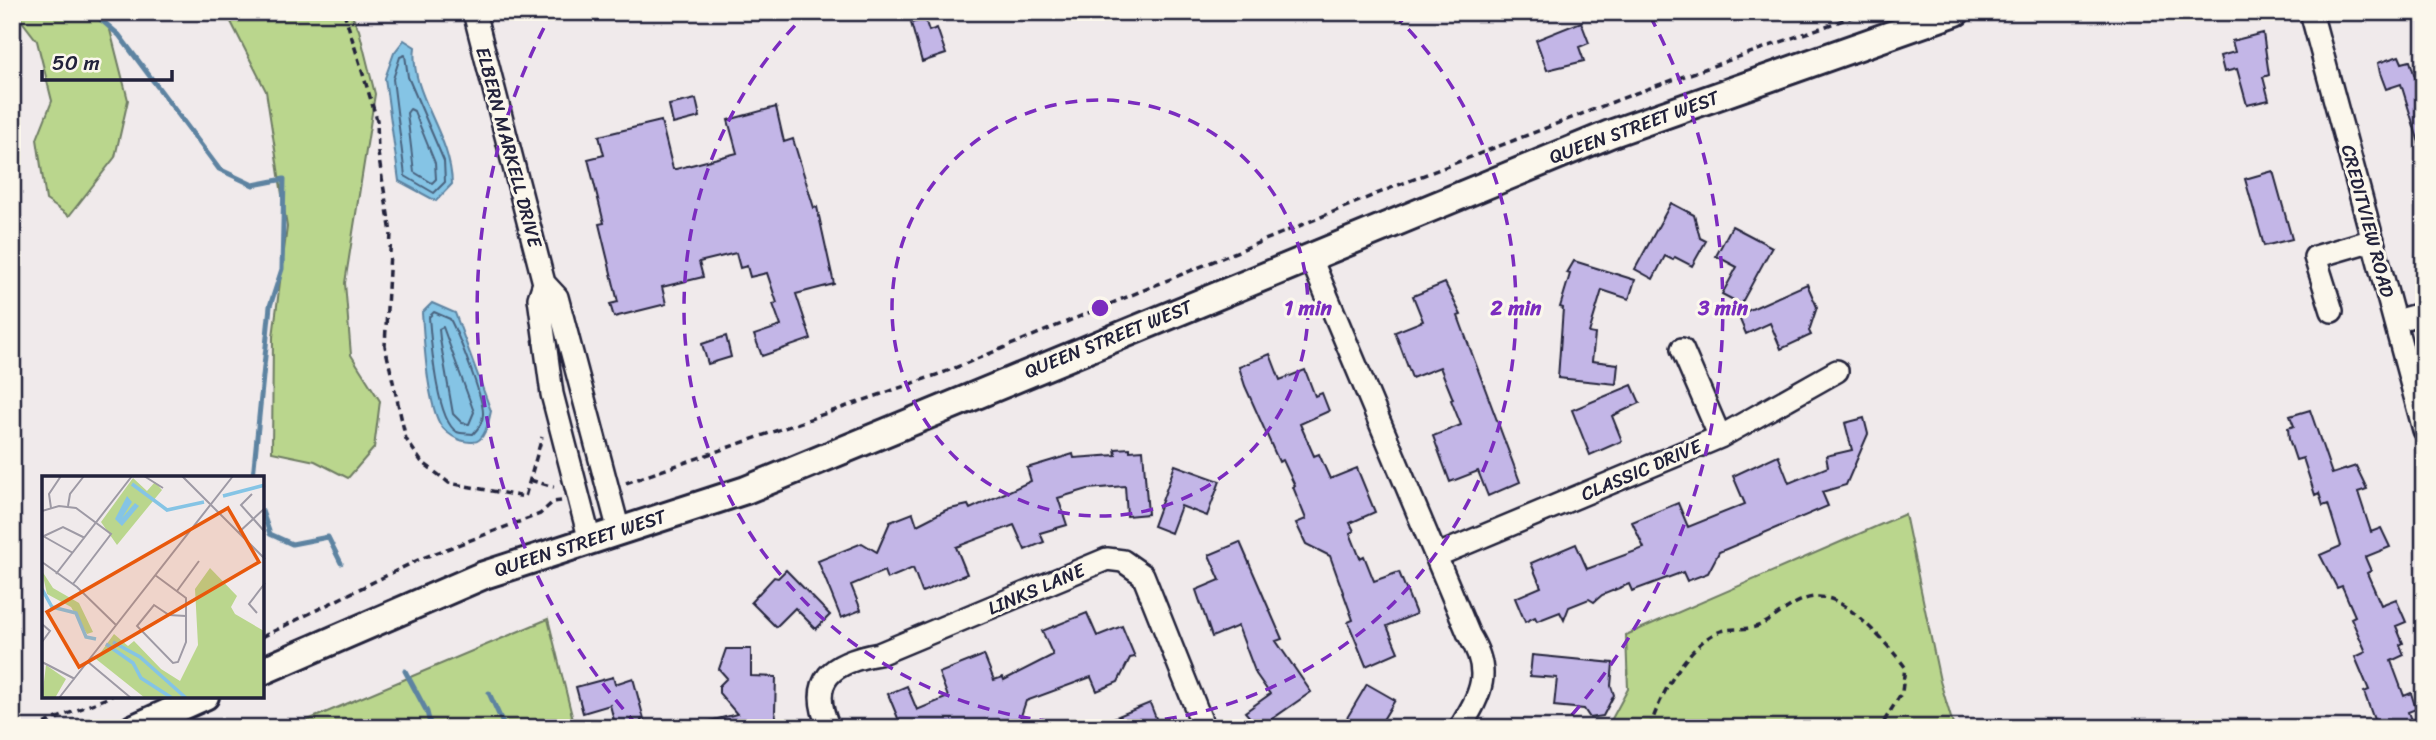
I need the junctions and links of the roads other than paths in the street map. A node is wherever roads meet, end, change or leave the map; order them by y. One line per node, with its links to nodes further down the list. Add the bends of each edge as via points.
1 (474, 12): 6 (street, ELBERN MARKELL DRIVE)
2 (1956, 12): 5 (main road, QUEEN STREET WEST, via 1610,134)
3 (2311, 12): 4 (street, CREDITVIEW ROAD)
4 (2373, 240): 7 (street, via 2315,257); 9 (street, CREDITVIEW ROAD)
5 (1310, 256): 14 (main road, QUEEN STREET WEST, via 746,490); 16 (street)
6 (544, 283): 14 (street, ELBERN MARKELL DRIVE, via 557,297); 15 (street, ELBERN MARKELL DRIVE, via 539,298 552,394)
7 (2332, 311)
8 (2424, 313): 9 (street)
9 (2395, 321): 12 (street, CREDITVIEW ROAD)
10 (1682, 349): 13 (street)
11 (1837, 371): 13 (street, CLASSIC DRIVE)
12 (2424, 430)
13 (1720, 438): 16 (street, CLASSIC DRIVE)
14 (619, 531): 15 (main road, QUEEN STREET WEST)
15 (590, 541): 17 (main road, QUEEN STREET WEST, via 448,589)
16 (1438, 555): 22 (street, via 1481,654 1483,677 1473,708)
17 (264, 670)
18 (201, 698): 19 (main road)
19 (134, 728)
20 (830, 728): 21 (street, LINKS LANE, via 820,707 821,687 833,671 852,659 879,654 1107,559 1123,561 1143,575)
21 (1204, 728)
22 (1460, 728)

